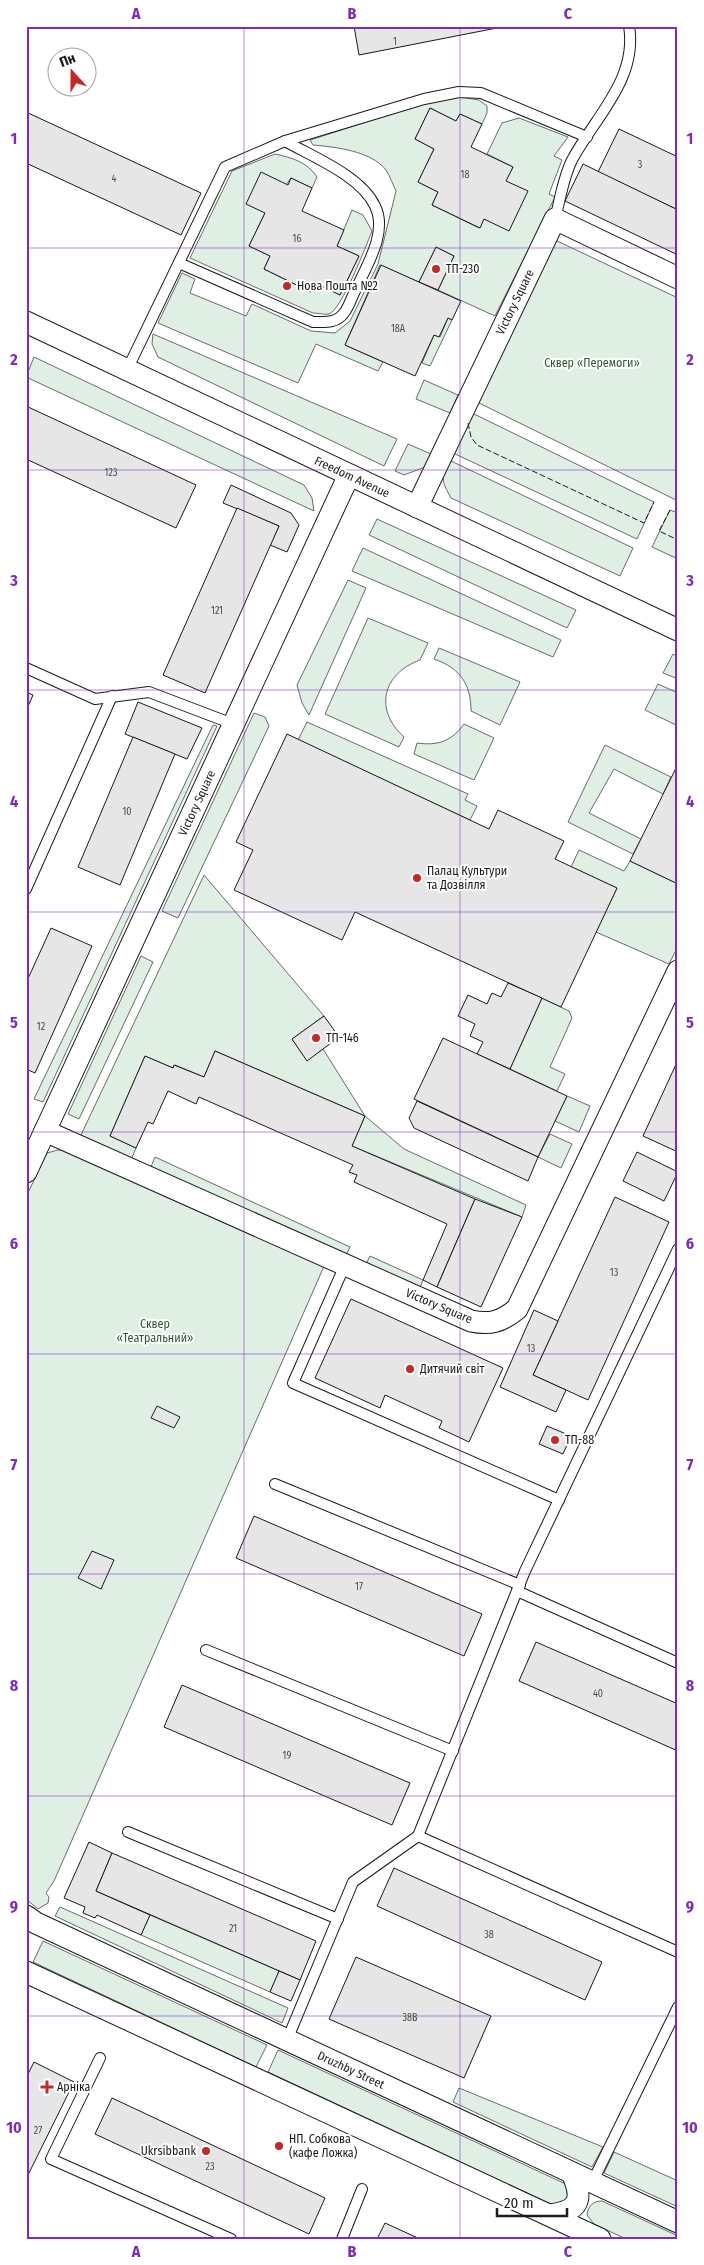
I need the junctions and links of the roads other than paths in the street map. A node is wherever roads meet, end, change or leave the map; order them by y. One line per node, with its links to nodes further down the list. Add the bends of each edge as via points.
1 (629, 26): 2 (lane, via 632,42 623,81)
2 (587, 137): 3 (lane, via 481,93 459,92 424,99); 4 (lane, via 572,162)
3 (286, 141): 5 (lane, via 225,167); 5 (lane, via 342,173 363,189 375,205 379,219 376,241 344,314 331,323 313,322)
4 (555, 219): 6 (street); 10 (street, Victory Square)
5 (179, 263): 8 (lane)
6 (678, 278)
7 (26, 322): 8 (street, Freedom Avenue)
8 (126, 370): 9 (street, Freedom Avenue)
9 (349, 475): 10 (street, Freedom Avenue); 14 (street, Victory Square)
10 (417, 507): 11 (street, Freedom Avenue)
11 (678, 630)
12 (26, 668): 13 (lane, via 95,699)
13 (112, 696): 14 (lane, via 150,692); 15 (lane)
14 (233, 724): 17 (street, Victory Square)
15 (26, 889)
16 (676, 978): 20 (street, Victory Square, via 517,1309 507,1318 487,1324 471,1321)
17 (36, 1139): 18 (street, Victory Square); 20 (street, Victory Square)
18 (26, 1172)
19 (678, 1249): 22 (lane)
20 (345, 1265): 22 (lane, via 293,1383)
21 (275, 1484): 23 (lane)
22 (559, 1500): 23 (lane)
23 (519, 1588): 25 (lane); 26 (lane)
24 (206, 1650): 26 (lane)
25 (678, 1662)
26 (453, 1751): 28 (lane)
27 (128, 1832): 30 (lane)
28 (418, 1836): 30 (lane, via 353,1882); 31 (lane)
29 (26, 1916): 34 (street, Druzhby Street)
30 (338, 1919): 34 (lane)
31 (678, 1952)
32 (26, 1972): 39 (street)
33 (678, 2007): 37 (lane)
34 (287, 2040): 36 (street, Druzhby Street)
35 (100, 2058): 42 (lane, via 50,2159)
36 (572, 2173): 37 (street, Druzhby Street); 39 (street, via 578,2186 577,2202 565,2213)
37 (601, 2187): 40 (street, Druzhby Street); 41 (street, via 584,2204 582,2211)
38 (362, 2189): 43 (lane)
39 (550, 2215): 41 (street)
40 (678, 2222)
41 (594, 2236)
42 (230, 2239)
43 (342, 2239)

